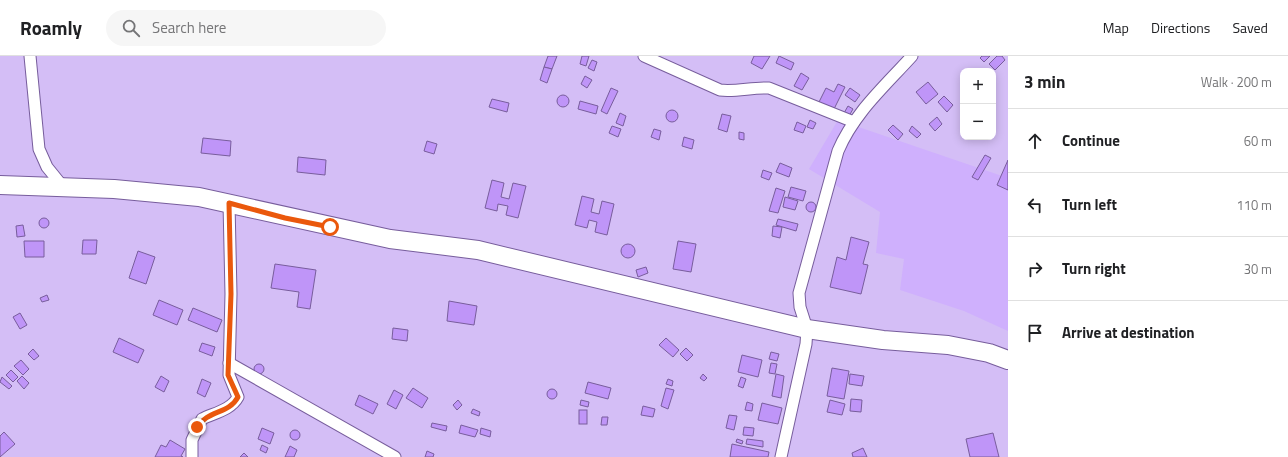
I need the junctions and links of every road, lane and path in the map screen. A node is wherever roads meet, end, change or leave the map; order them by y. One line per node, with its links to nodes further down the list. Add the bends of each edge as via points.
1 (30, 56): 6 (street, via 39,149 47,167)
2 (644, 56): 4 (street, via 720,90 769,88)
3 (912, 56): 4 (street)
4 (854, 122): 8 (street, via 846,134 835,162 799,293 800,307)
5 (0, 185): 6 (main road)
6 (64, 188): 7 (main road, via 168,193)
7 (229, 203): 8 (main road, via 285,218 390,239 478,250); 10 (street)
8 (807, 329): 9 (main road, via 883,340 948,345); 13 (street, via 803,360)
9 (1008, 360)
10 (229, 363): 11 (street, via 228,375 238,397 229,407 202,419 192,440); 12 (street)
11 (192, 457)
12 (395, 457)
13 (781, 457)

